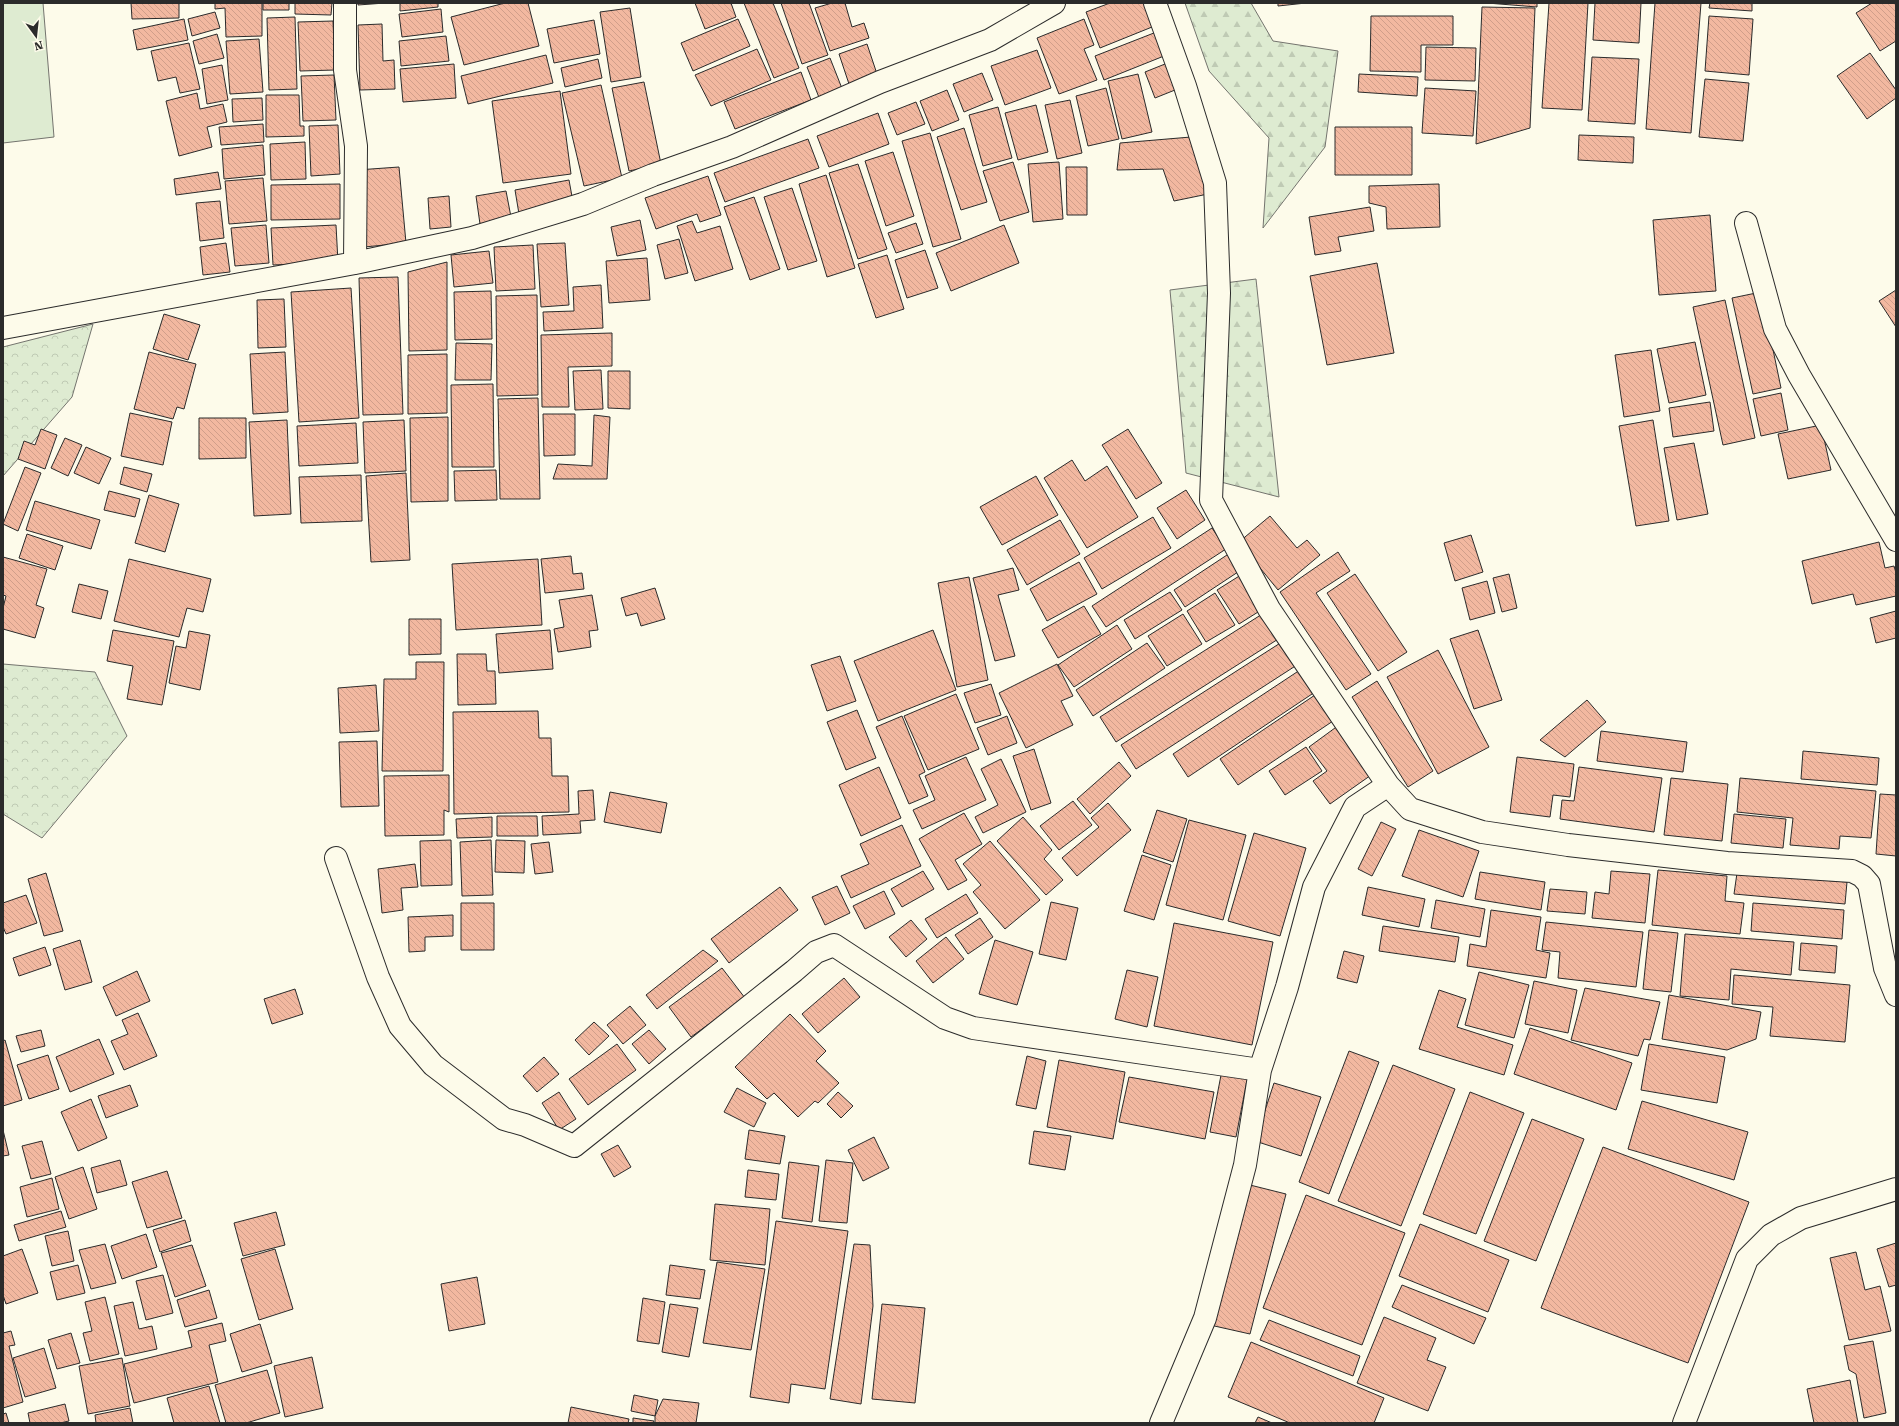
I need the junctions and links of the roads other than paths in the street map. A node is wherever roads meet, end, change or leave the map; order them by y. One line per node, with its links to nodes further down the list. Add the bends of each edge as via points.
1 (345, 3): 5 (street, via 345,70 356,146)
2 (1054, 3): 5 (street, via 990,40 880,82 732,147 583,204 472,238)
3 (1155, 3): 8 (street, via 1185,86 1215,183 1219,293 1211,500 1269,609)
4 (1746, 223): 7 (street, via 1775,329 1799,375)
5 (355, 263): 6 (street)
6 (3, 328)
7 (1896, 540)
8 (1388, 785): 10 (street, via 1410,808 1482,832 1568,845 1719,862 1852,871 1862,876 1869,884 1885,968); 11 (street, via 1355,807 1314,887 1287,987)
9 (336, 858): 11 (street, via 378,978 400,1026 433,1065 504,1120 525,1125 574,1146 816,952 834,945 945,1018 973,1028)
10 (1896, 995)
11 (1260, 1070): 13 (street, via 1245,1165 1205,1318)
12 (1896, 1190): 14 (street, via 1801,1218 1770,1235 1747,1259)
13 (1161, 1423)
14 (1684, 1423)

